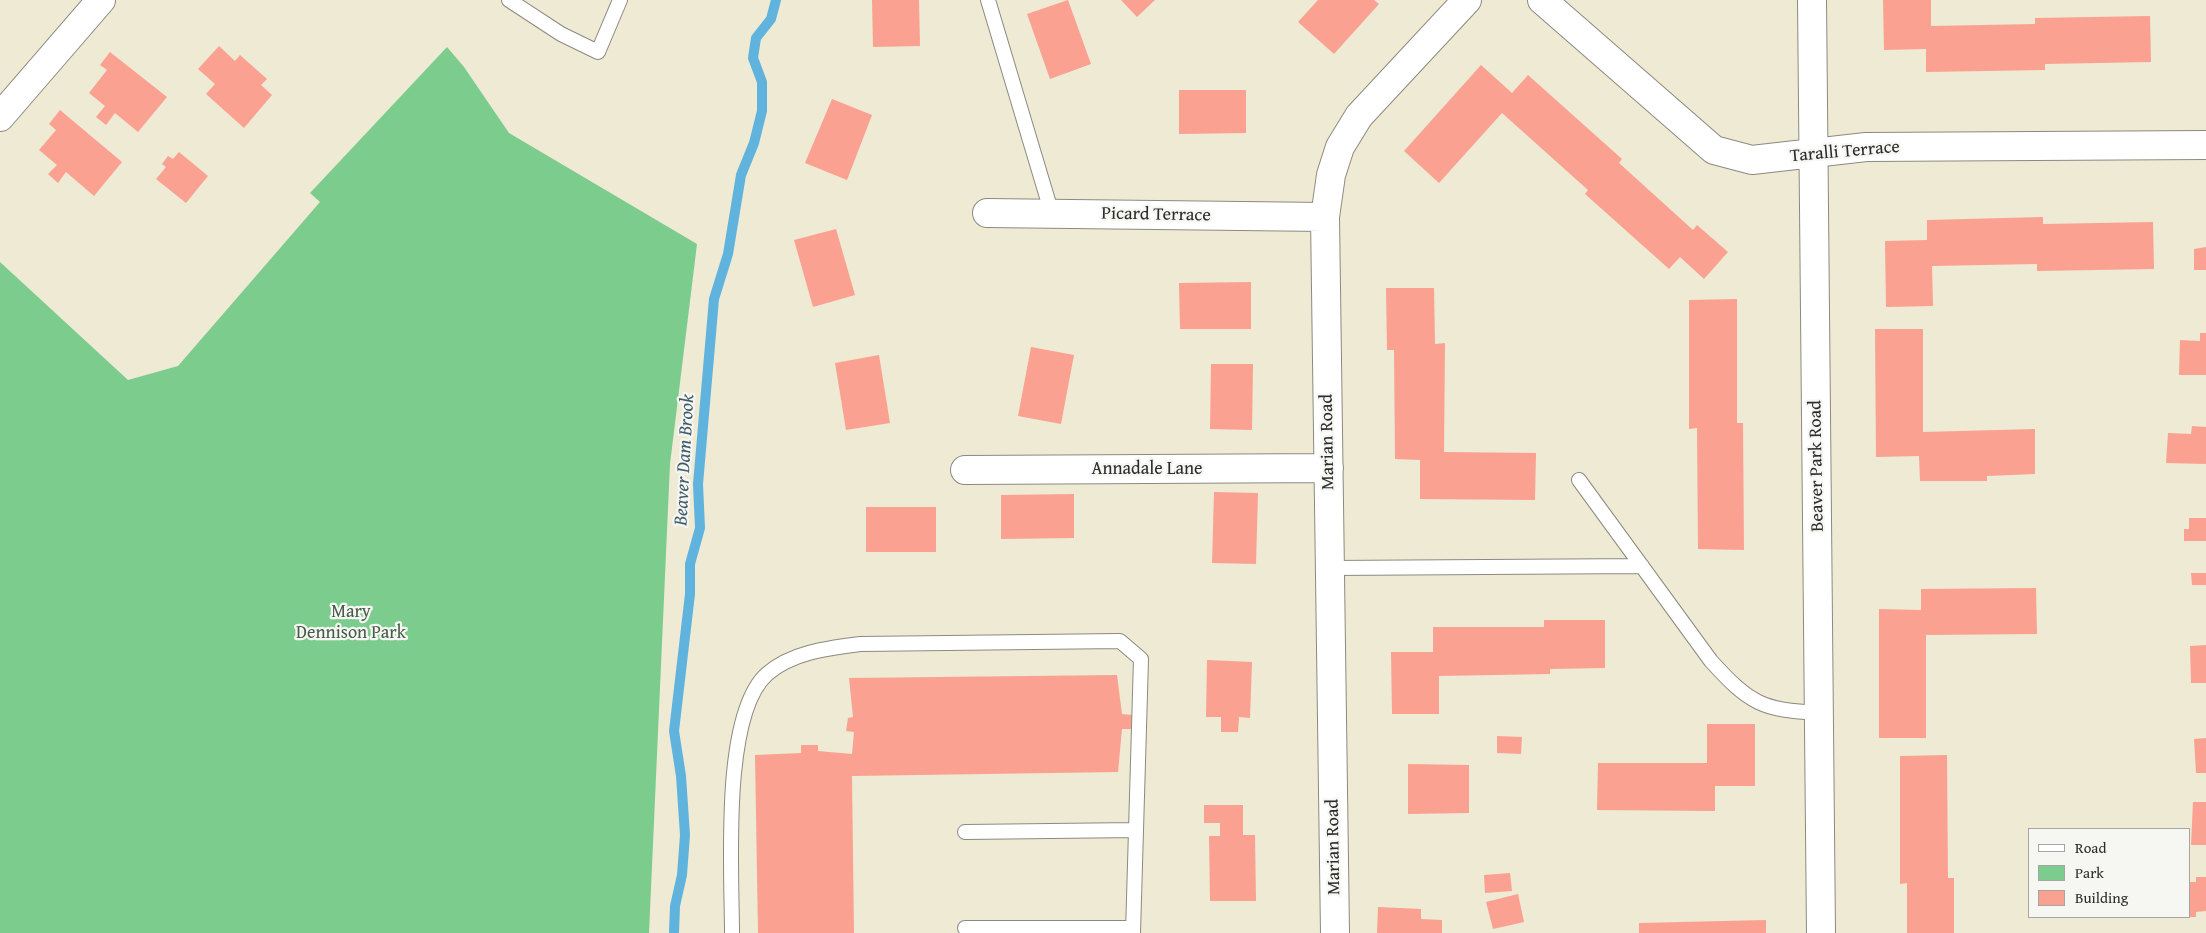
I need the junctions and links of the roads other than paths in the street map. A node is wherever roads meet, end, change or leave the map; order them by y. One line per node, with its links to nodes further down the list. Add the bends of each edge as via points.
1 (102, 0): 8 (street)
2 (509, 0): 3 (lane, via 561,34 598,52)
3 (620, 0)
4 (988, 0): 12 (lane)
5 (1466, 0): 13 (street, Marian Road, via 1354,124 1340,147 1330,174)
6 (1542, 0): 10 (street, Taralli Terrace, via 1714,150 1752,160)
7 (1812, 0): 10 (street, Beaver Park Road)
8 (0, 117)
9 (2206, 144): 10 (street, Taralli Terrace, via 1866,147)
10 (1814, 154): 19 (street, Beaver Park Road)
11 (987, 213): 12 (street, Picard Terrace)
12 (1052, 214): 13 (street, Picard Terrace)
13 (1325, 217): 14 (street, Marian Road)
14 (1329, 468): 15 (street, Annadale Lane); 18 (street, Marian Road)
15 (965, 470)
16 (1579, 480): 17 (lane)
17 (1642, 566): 18 (lane); 19 (lane, via 1711,661 1734,687 1757,703 1785,711)
18 (1330, 568): 25 (street, Marian Road)
19 (1819, 713): 26 (street, Beaver Park Road)
20 (1136, 830): 21 (lane); 23 (lane); 24 (lane, via 1141,659 1120,642 860,644 823,648 794,658 768,673 753,690 736,755 732,785)
21 (965, 832)
22 (965, 928): 23 (lane)
23 (1133, 930)
24 (732, 933)
25 (1335, 933)
26 (1821, 933)

